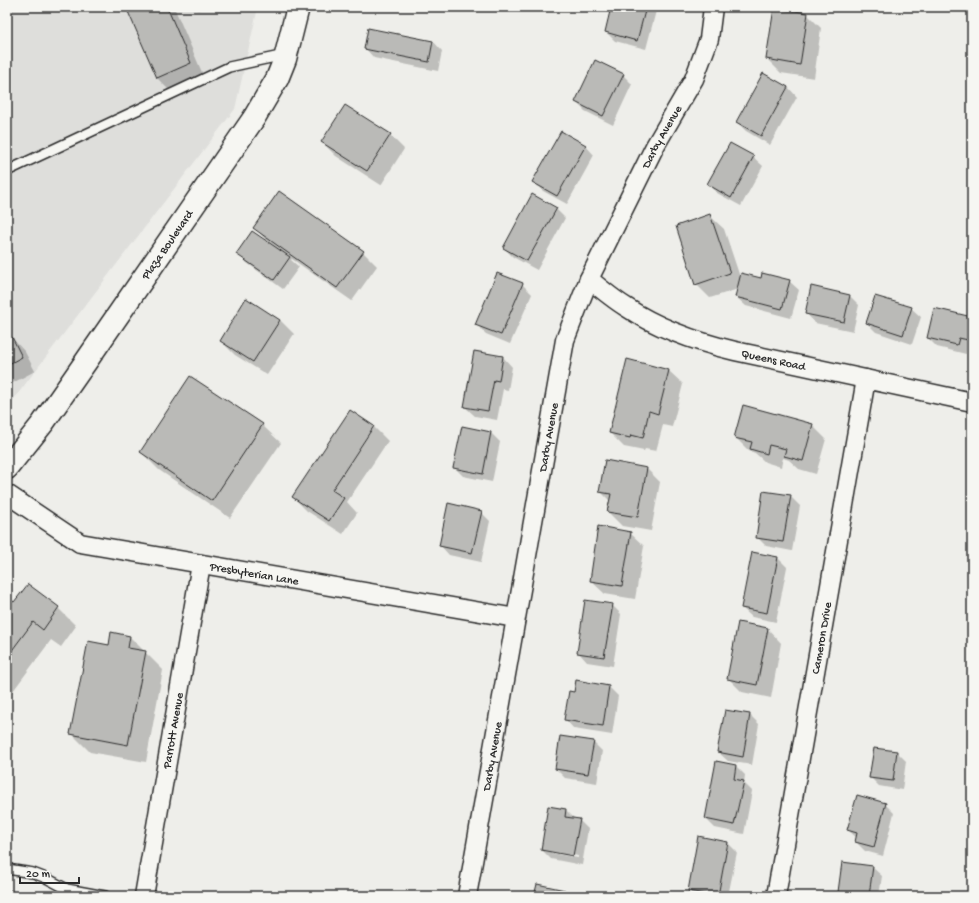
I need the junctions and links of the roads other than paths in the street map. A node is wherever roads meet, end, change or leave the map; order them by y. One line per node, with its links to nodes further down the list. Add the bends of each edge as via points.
1 (298, 7): 3 (street, Plaza Boulevard)
2 (713, 7): 5 (street, Darby Avenue, via 708,39 694,80 655,146)
3 (287, 54): 4 (lane, via 229,67); 8 (street, Plaza Boulevard, via 277,79 254,118 43,423)
4 (7, 171)
5 (589, 279): 6 (street, Queens Road, via 652,322 700,342); 11 (street, Darby Avenue, via 564,340)
6 (866, 379): 7 (street, Queens Road); 16 (street, Cameron Drive)
7 (972, 402)
8 (7, 468)
9 (7, 494): 10 (street, Presbyterian Lane, via 80,543)
10 (201, 564): 11 (street, Presbyterian Lane); 14 (street, Parrott Avenue)
11 (515, 618): 15 (street, Darby Avenue)
12 (7, 869): 13 (lane, via 33,873 67,889)
13 (105, 896)
14 (144, 896)
15 (467, 896)
16 (776, 896)

